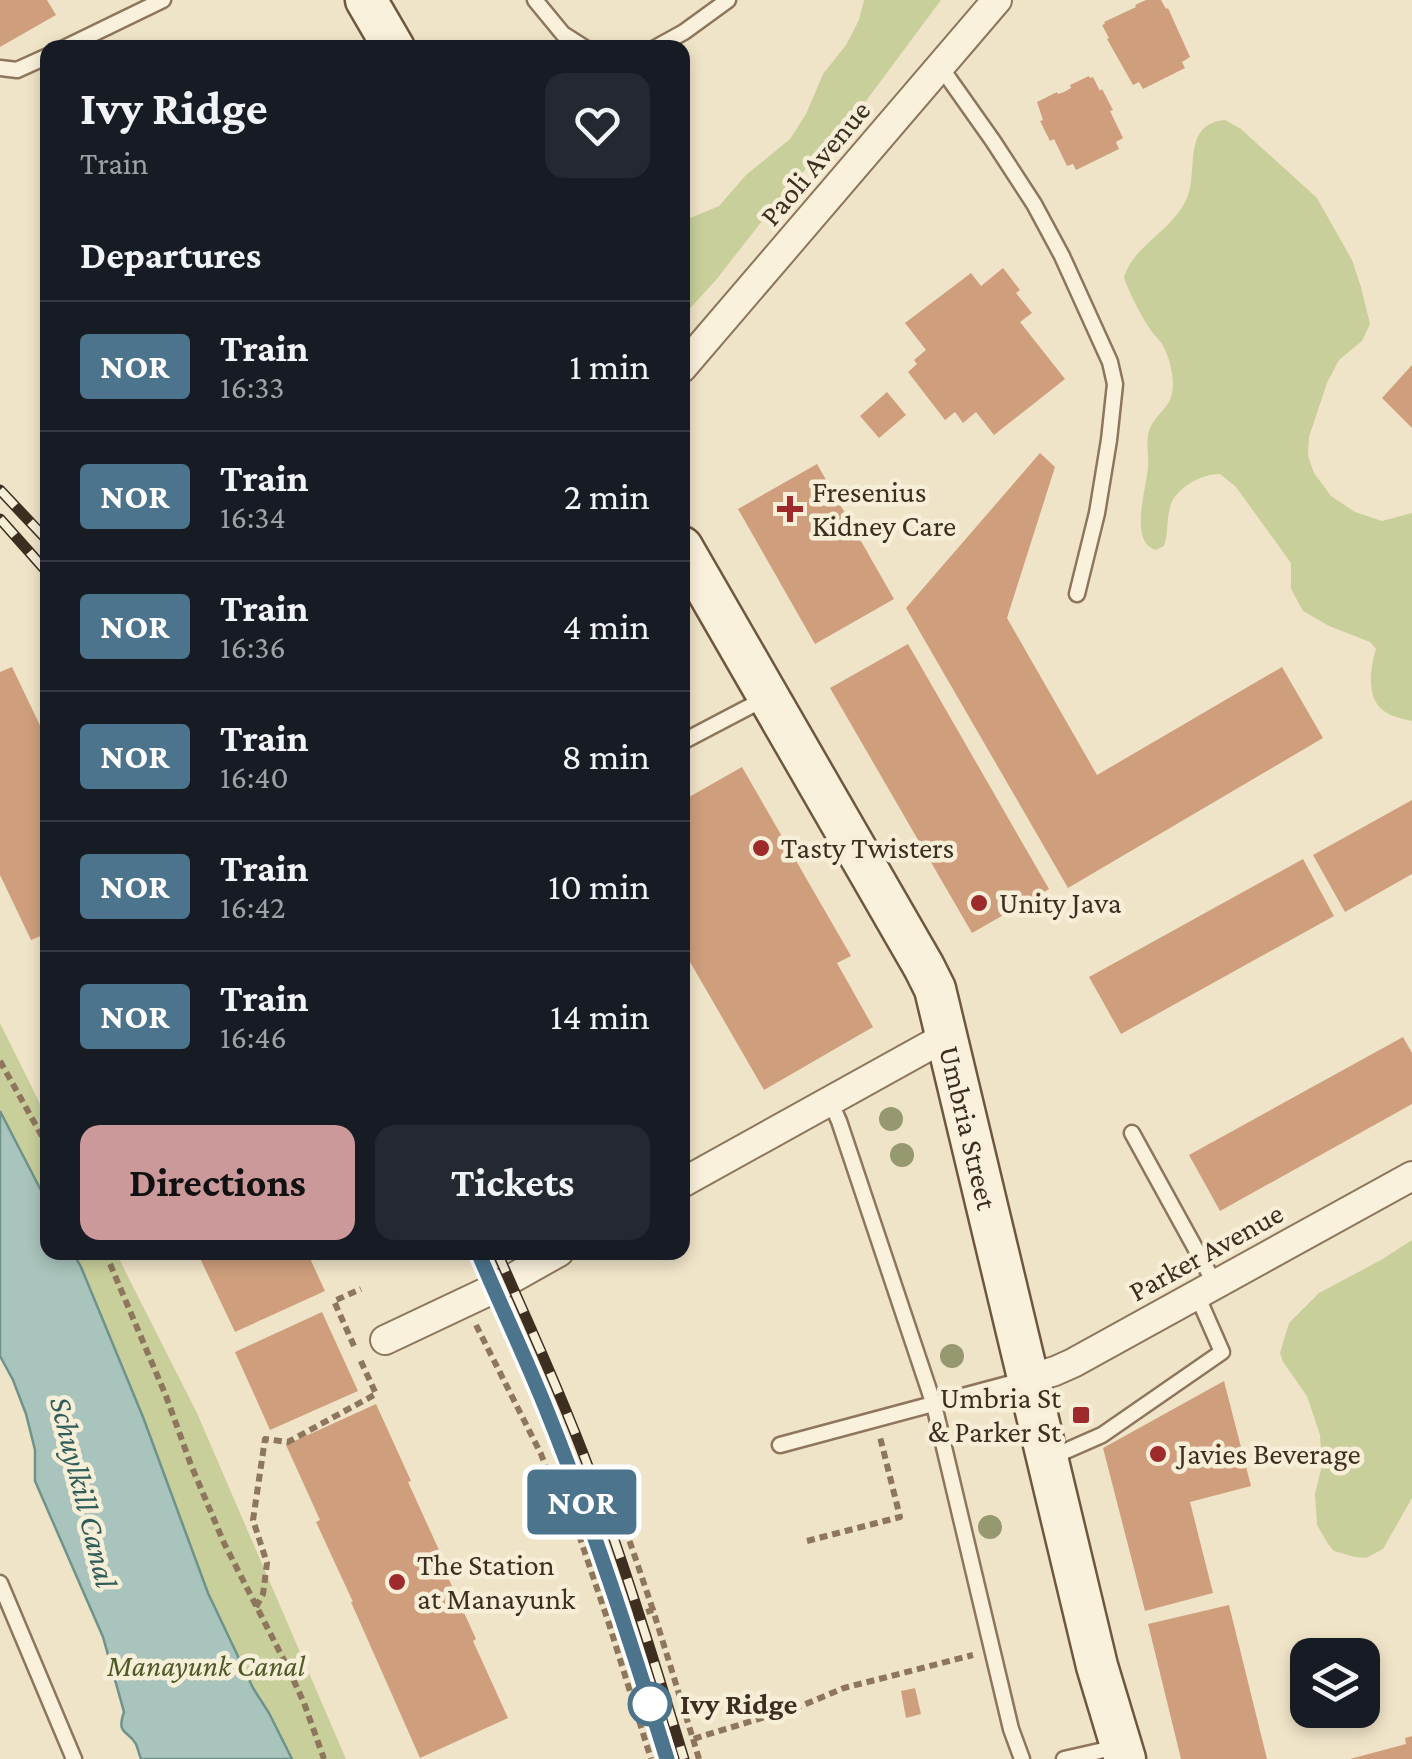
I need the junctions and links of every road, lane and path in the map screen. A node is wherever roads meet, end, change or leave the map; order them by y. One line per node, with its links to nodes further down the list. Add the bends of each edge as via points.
1 (366, 0): 7 (main road)
2 (536, 0): 8 (lane)
3 (728, 0): 9 (lane)
4 (997, 0): 11 (street, Paoli Avenue)
5 (159, 1): 6 (lane)
6 (80, 40)
7 (389, 40)
8 (572, 40)
9 (670, 40)
10 (40, 60): 12 (lane, via 17,70)
11 (940, 66): 13 (street, Paoli Avenue); 15 (lane, via 1034,204 1110,362 1110,440)
12 (0, 68)
13 (690, 359)
14 (690, 562): 16 (main road, Umbria Street)
15 (1077, 594)
16 (769, 697): 17 (lane); 18 (main road, Umbria Street, via 924,967)
17 (690, 738)
18 (947, 1036): 20 (street); 31 (main road, Umbria Street)
19 (0, 1061): 21 (path)
20 (830, 1102): 24 (street); 34 (lane)
21 (40, 1133)
22 (1132, 1133): 28 (lane)
23 (1412, 1176): 28 (street, Parker Avenue)
24 (690, 1179)
25 (107, 1260): 41 (path)
26 (544, 1260): 30 (street)
27 (361, 1289): 33 (path, via 334,1301)
28 (1206, 1290): 31 (street, Parker Avenue, via 1073,1363); 37 (lane, via 1222,1352 1102,1434)
29 (475, 1324): 43 (path, via 578,1535)
30 (385, 1340)
31 (1029, 1379): 34 (lane); 37 (main road, Umbria Street)
32 (386, 1383): 33 (path)
33 (375, 1391): 41 (path, via 288,1442 266,1439 254,1520 267,1563)
34 (934, 1405): 35 (lane); 51 (lane)
35 (876, 1420): 36 (lane); 39 (path, via 900,1517)
36 (780, 1445)
37 (1047, 1459): 46 (main road, Umbria Street)
38 (617, 1504): 42 (path)
39 (807, 1541)
40 (0, 1584): 47 (lane)
41 (256, 1606): 48 (path)
42 (653, 1610): 43 (path); 45 (path)
43 (609, 1624): 49 (path)
44 (959, 1658): 45 (path)
45 (692, 1739): 50 (path)
46 (1123, 1753): 52 (lane)
47 (74, 1759)
48 (324, 1759)
49 (651, 1759)
50 (699, 1759)
51 (1022, 1759)
52 (1064, 1759)

